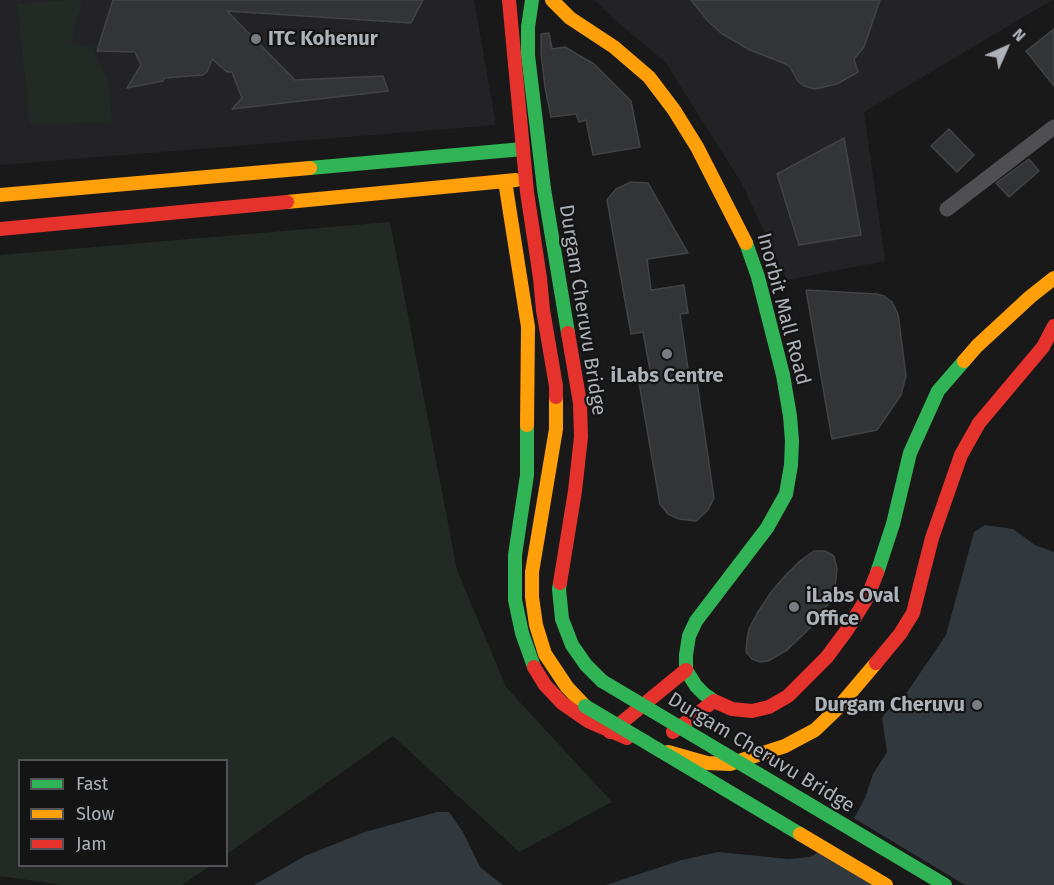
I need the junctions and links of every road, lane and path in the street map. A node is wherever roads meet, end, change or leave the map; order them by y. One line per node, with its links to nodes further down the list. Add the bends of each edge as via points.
1 (509, 0): 5 (main road, Durgam Cheruvu Bridge)
2 (532, 0): 18 (main road, Durgam Cheruvu Bridge, bridge, via 528,55 544,189 580,404 575,491 559,589 562,619 572,645 602,681)
3 (552, 0): 13 (main road, Inorbit Mall Road, via 649,77 697,147 745,239 783,375 792,441 786,494 767,528 696,621 689,636)
4 (1054, 127): 9 (street)
5 (524, 149): 6 (main road, Durgam Cheruvu Bridge); 8 (main road)
6 (526, 179): 7 (main road); 17 (main road, Durgam Cheruvu Bridge, bridge, via 556,386 556,429 532,572 536,625 545,654 585,706)
7 (504, 181): 10 (main road); 15 (main road, via 528,327 527,475 515,555 515,600 532,664 545,685 562,703)
8 (0, 195)
9 (947, 209)
10 (0, 229)
11 (1054, 278): 14 (main road, via 977,346 938,391 910,453 893,524 867,598 827,657 788,696 769,707 732,710)
12 (1054, 326): 15 (main road, via 1043,347 980,423 961,455 932,538 913,613 886,651 815,730 785,746 730,764 672,754)
13 (686, 670): 14 (main road, via 696,686); 15 (main road)
14 (714, 701): 16 (main road)
15 (610, 732)
16 (673, 732)
17 (886, 885)
18 (945, 885)

